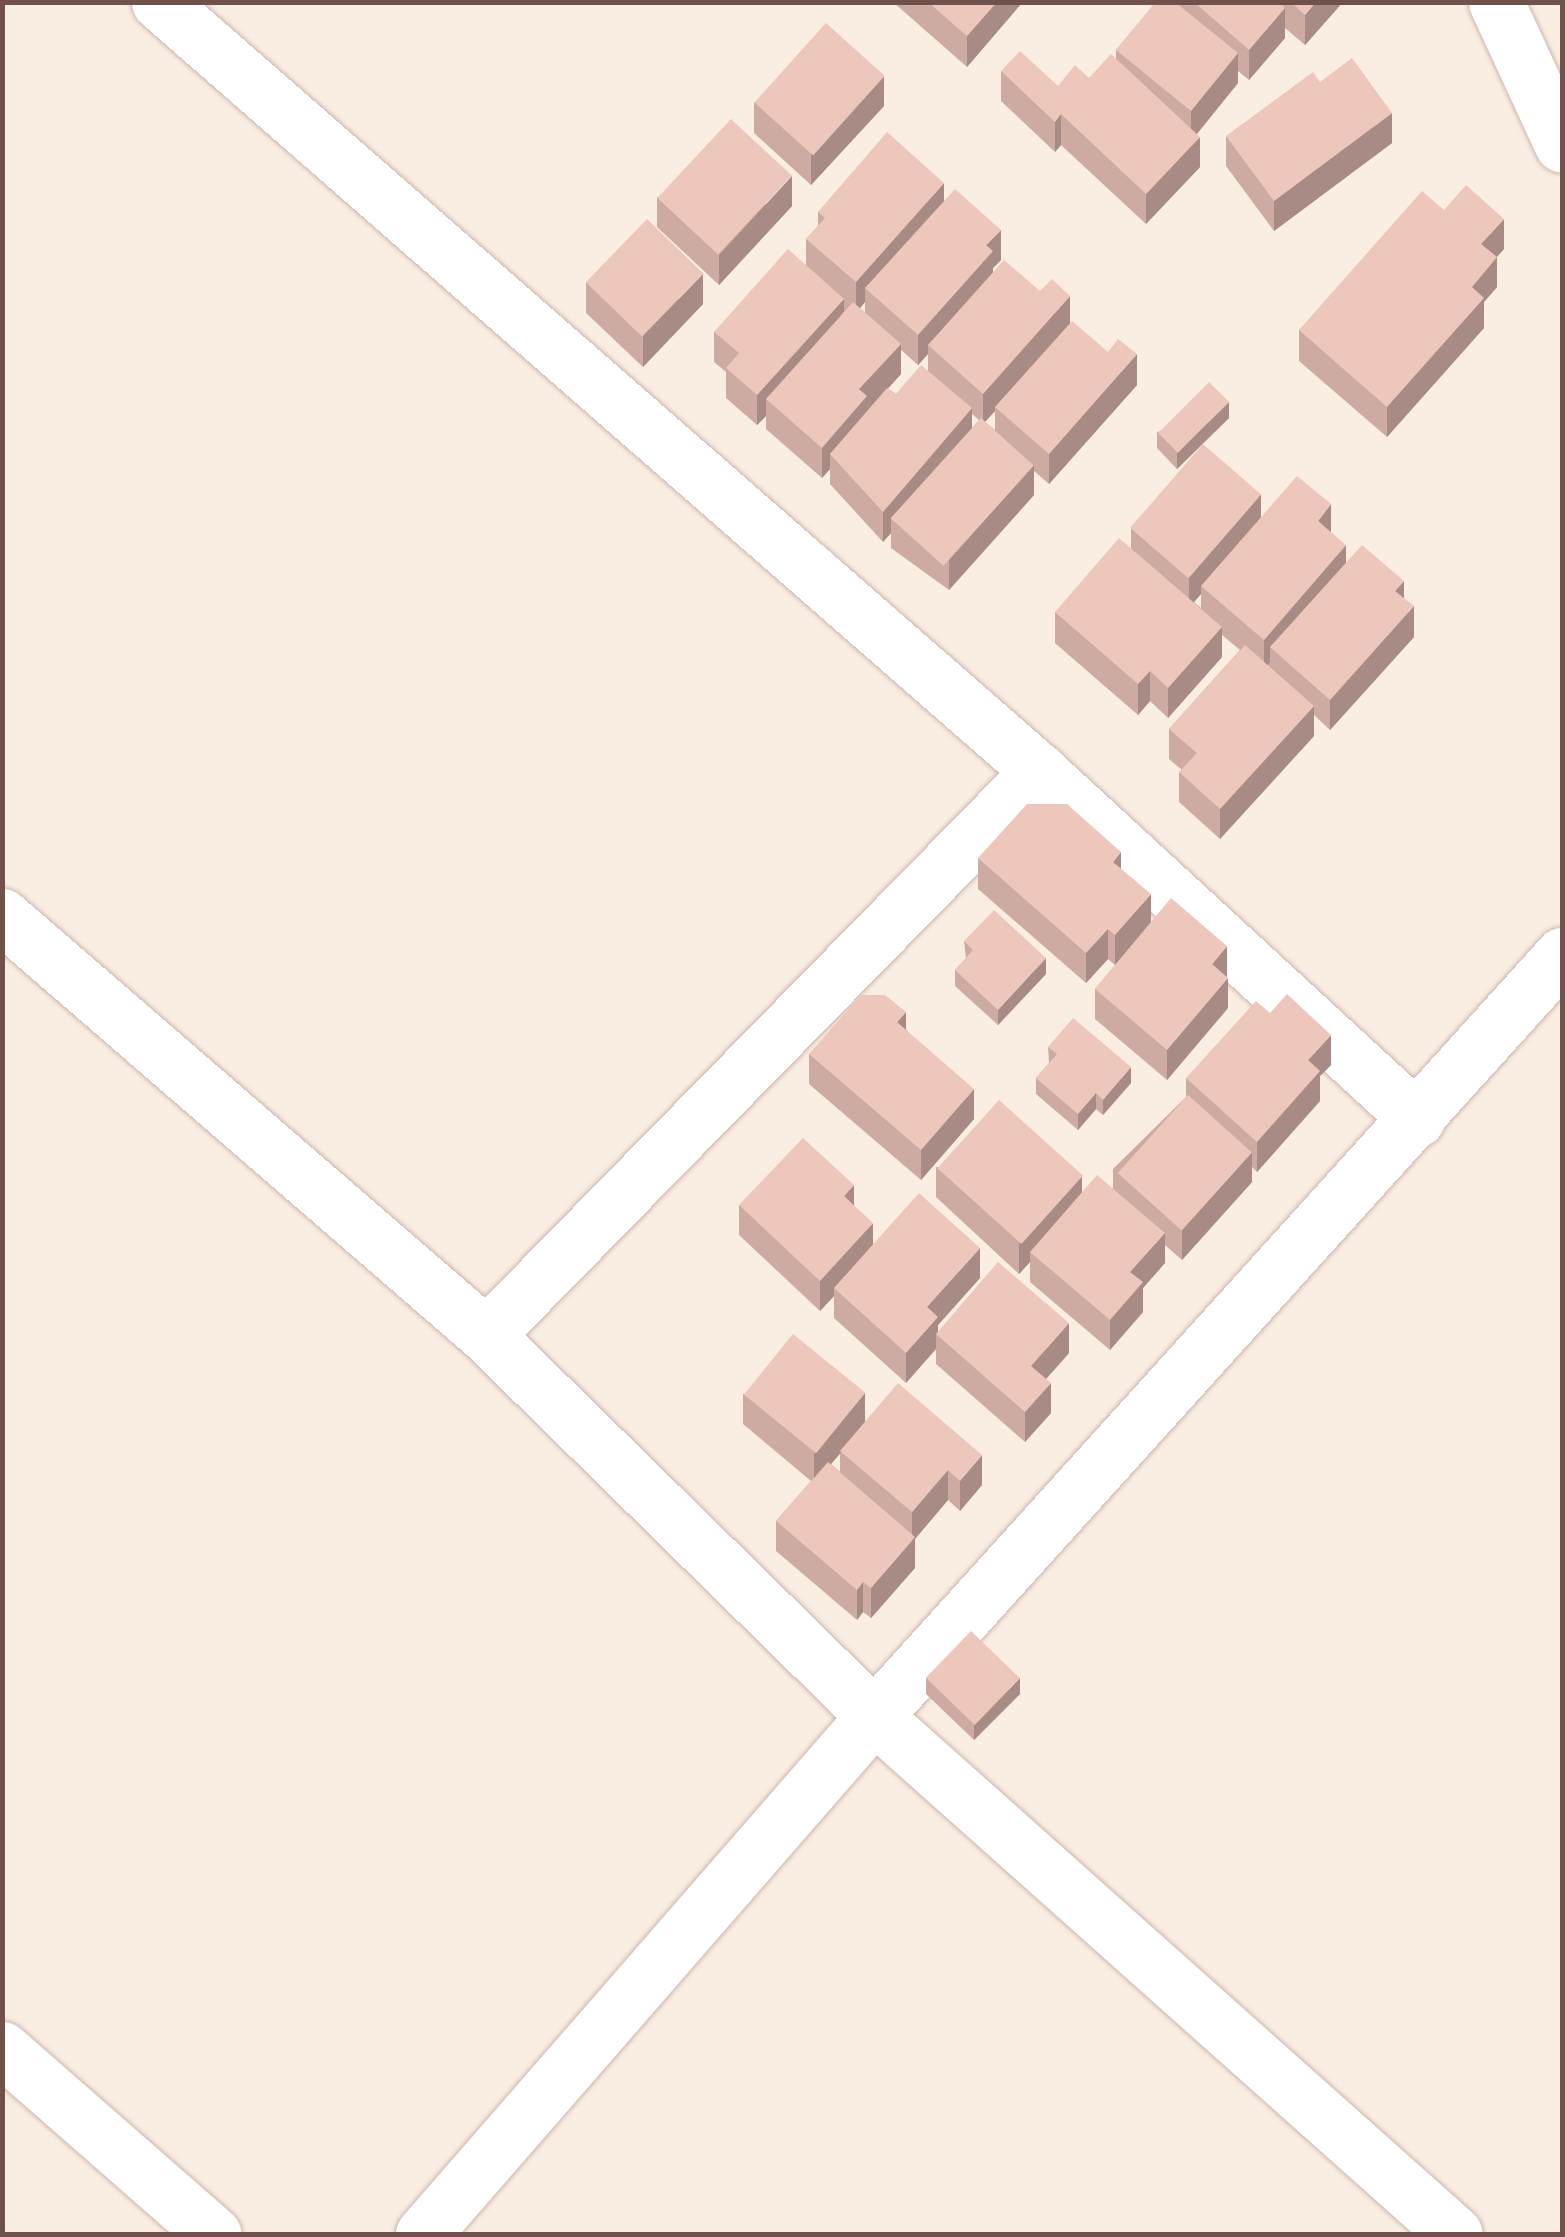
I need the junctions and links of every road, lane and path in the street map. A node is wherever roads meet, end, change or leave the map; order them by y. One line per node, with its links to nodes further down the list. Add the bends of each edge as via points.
1 (159, 2): 4 (street)
2 (1496, 2): 3 (street)
3 (1562, 145)
4 (1039, 771): 7 (street); 8 (street)
5 (2, 916): 8 (street)
6 (1562, 955): 7 (street)
7 (1417, 1119): 9 (street)
8 (486, 1335): 9 (street)
9 (874, 1716): 12 (street); 13 (street)
10 (2, 2049): 11 (street)
11 (213, 2234)
12 (423, 2234)
13 (1455, 2234)

